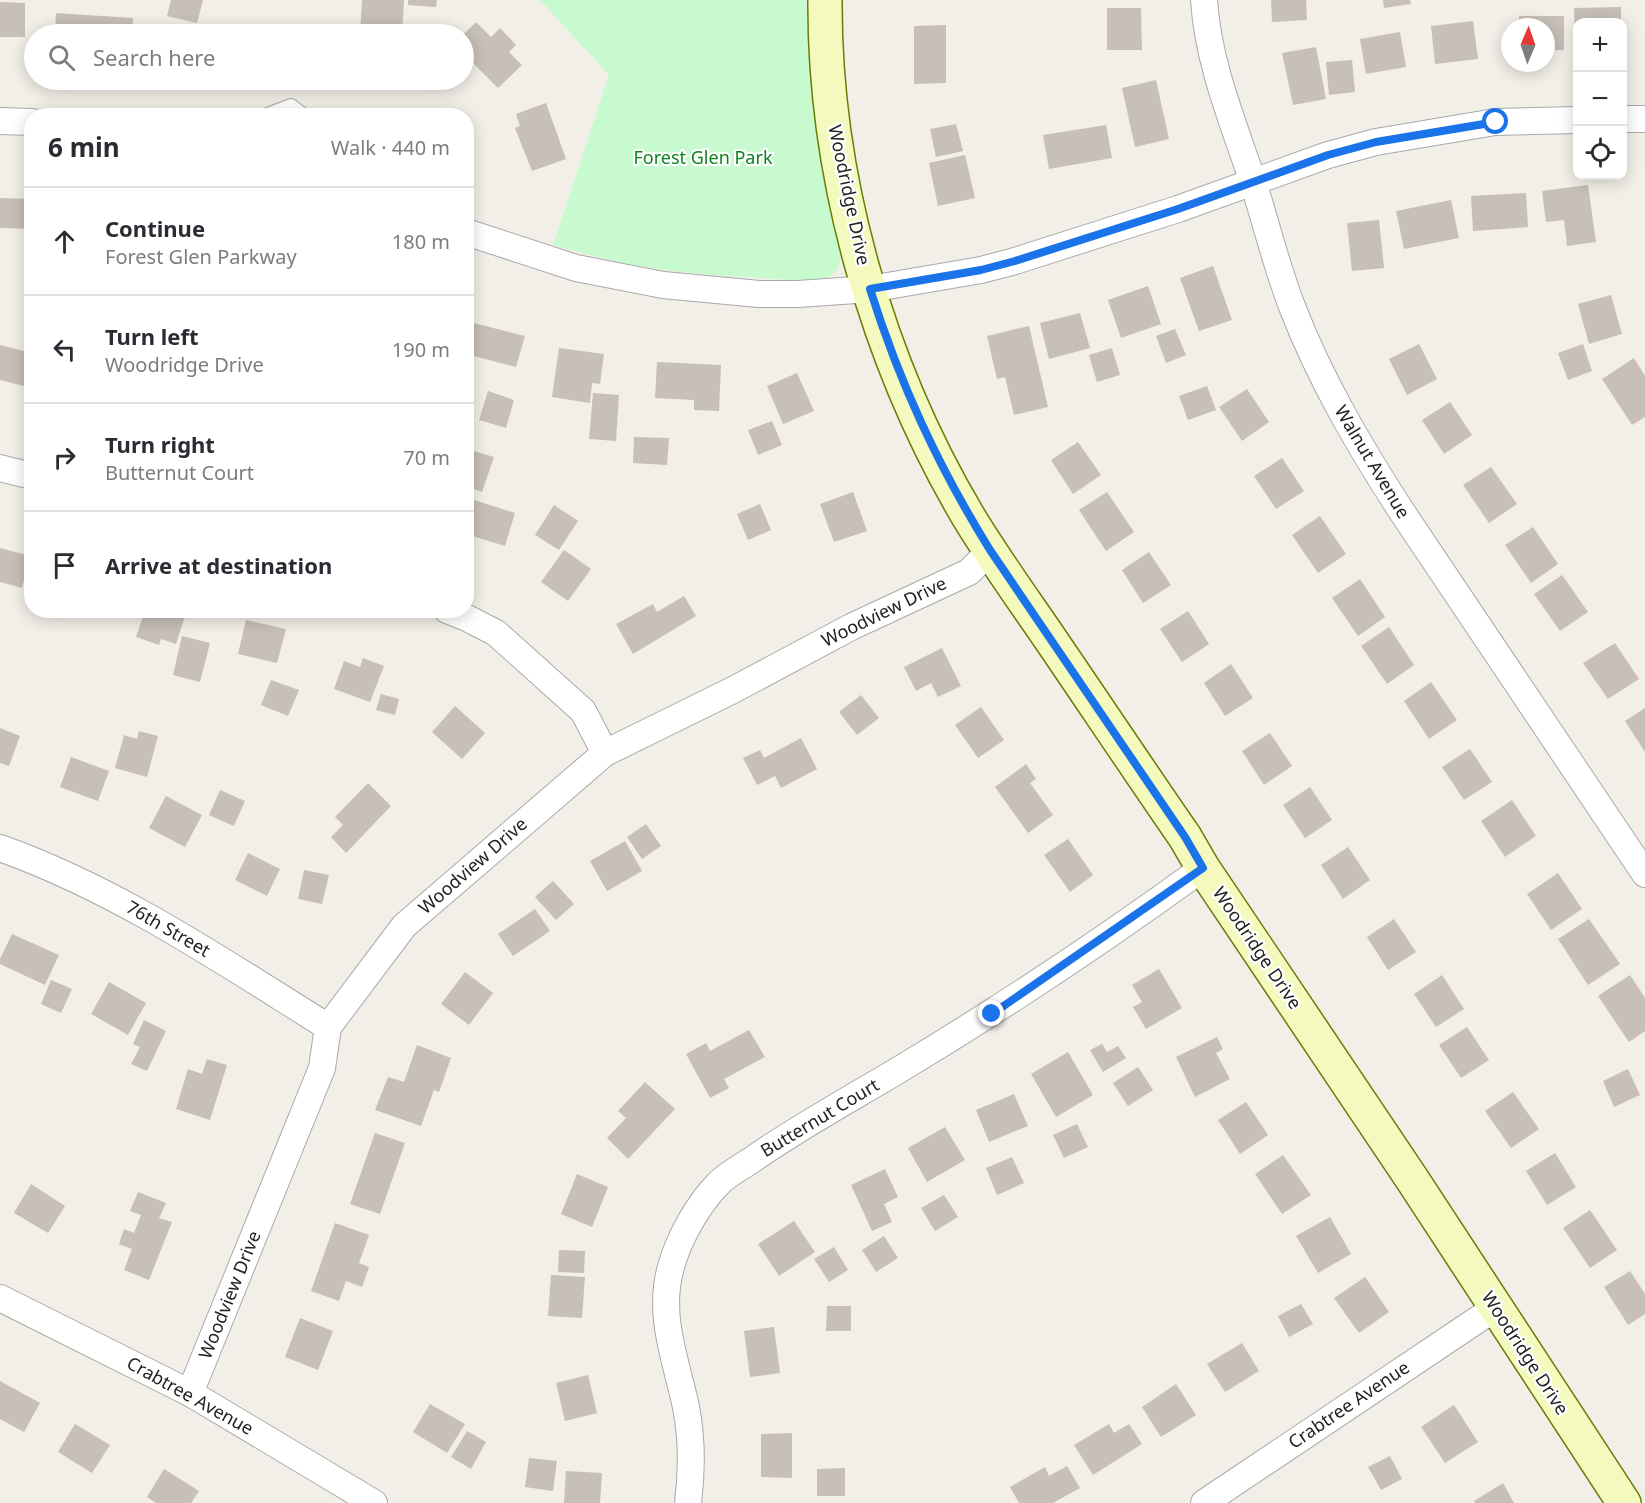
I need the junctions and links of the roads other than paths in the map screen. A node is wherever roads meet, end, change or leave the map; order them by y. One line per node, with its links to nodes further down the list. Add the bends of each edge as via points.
1 (825, 0): 10 (street, Woodridge Drive, via 825,58 839,158)
2 (1203, 0): 8 (street, Walnut Avenue, via 1215,69)
3 (1627, 119): 4 (street)
4 (1645, 119)
5 (1573, 120): 8 (street, via 1496,122 1417,134 1328,155)
6 (0, 121): 7 (street)
7 (24, 122)
8 (1253, 182): 10 (street, via 1015,261); 18 (street, Walnut Avenue, via 1293,310 1325,382 1365,455)
9 (474, 235): 10 (street, via 576,268 663,285 759,294)
10 (870, 289): 13 (street, Woodridge Drive, via 899,375 923,429)
11 (0, 468): 12 (street)
12 (24, 474)
13 (990, 550): 15 (street, Woodview Drive, via 969,572 851,627); 17 (street, Woodridge Drive)
14 (466, 618): 15 (street, via 496,633 583,711)
15 (605, 753): 19 (street, Woodview Drive, via 404,926)
16 (0, 848): 19 (street, 76th Street, via 87,884 155,920)
17 (1203, 868): 21 (street, Woodridge Drive); 24 (street, Butternut Court, via 992,1014 718,1183 690,1221 677,1248 666,1294 668,1336 690,1435)
18 (1645, 874)
19 (328, 1027): 22 (street, Woodview Drive, via 322,1068)
20 (0, 1298): 22 (street, Crabtree Avenue)
21 (1495, 1308): 25 (street, Crabtree Avenue); 26 (street, Woodridge Drive)
22 (190, 1393): 23 (street, Crabtree Avenue)
23 (374, 1503)
24 (688, 1503)
25 (1204, 1503)
26 (1624, 1503)

